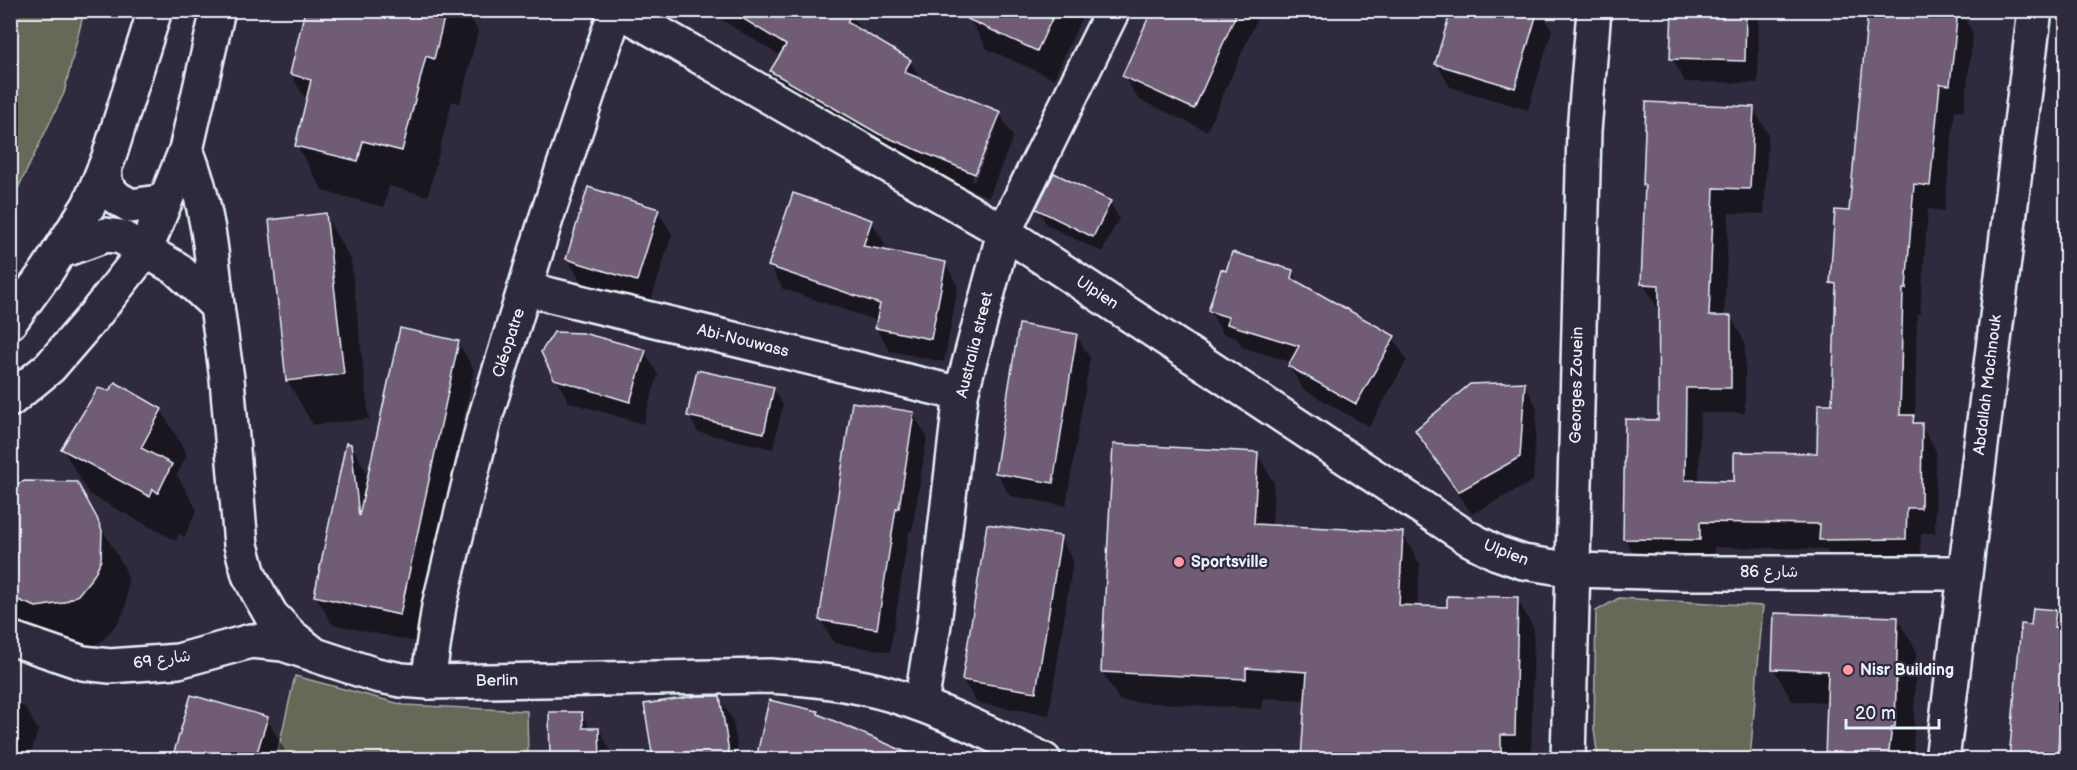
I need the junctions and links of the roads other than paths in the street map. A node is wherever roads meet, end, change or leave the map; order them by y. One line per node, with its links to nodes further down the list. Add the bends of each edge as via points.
1 (155, 10): 8 (main road)
2 (218, 10): 7 (main road)
3 (617, 10): 10 (main road, Ulpien); 13 (main road, Cléopatre)
4 (1113, 10): 10 (main road, Australia street)
5 (1594, 10): 18 (main road, Georges Zouein, via 1584,131)
6 (2035, 10): 19 (main road, Abdallah Machnouk)
7 (186, 150): 9 (main road); 14 (main road, Berlin, via 204,201)
8 (104, 170): 9 (main road, via 106,187 131,206); 12 (main road, via 89,205)
9 (165, 201): 11 (main road)
10 (1004, 232): 16 (main road, Australia street); 18 (main road, Ulpien, via 1468,538 1523,562)
11 (145, 251): 12 (main road, via 121,237 106,235); 14 (main road, via 176,268); 17 (main road, via 50,367)
12 (59, 252): 15 (main road)
13 (526, 289): 16 (main road, Abi-Nouwass); 22 (main road, Cléopatre, via 485,418 461,512 439,606)
14 (218, 306): 21 (main road, Berlin, via 241,545 249,575 272,615)
15 (10, 322)
16 (961, 394): 23 (main road, Australia street)
17 (10, 400)
18 (1573, 570): 19 (main road, شارع 86); 25 (main road, Georges Zouein)
19 (1965, 573): 26 (main road, Abdallah Machnouk)
20 (10, 638): 21 (main road, شارع 69, via 83,663 110,666 178,661 251,641 283,644)
21 (315, 655): 22 (main road, Berlin, via 376,675)
22 (428, 682): 23 (main road, Berlin, via 770,676 858,687)
23 (921, 705): 24 (main road, Berlin)
24 (1044, 759)
25 (1568, 759)
26 (1942, 759)

